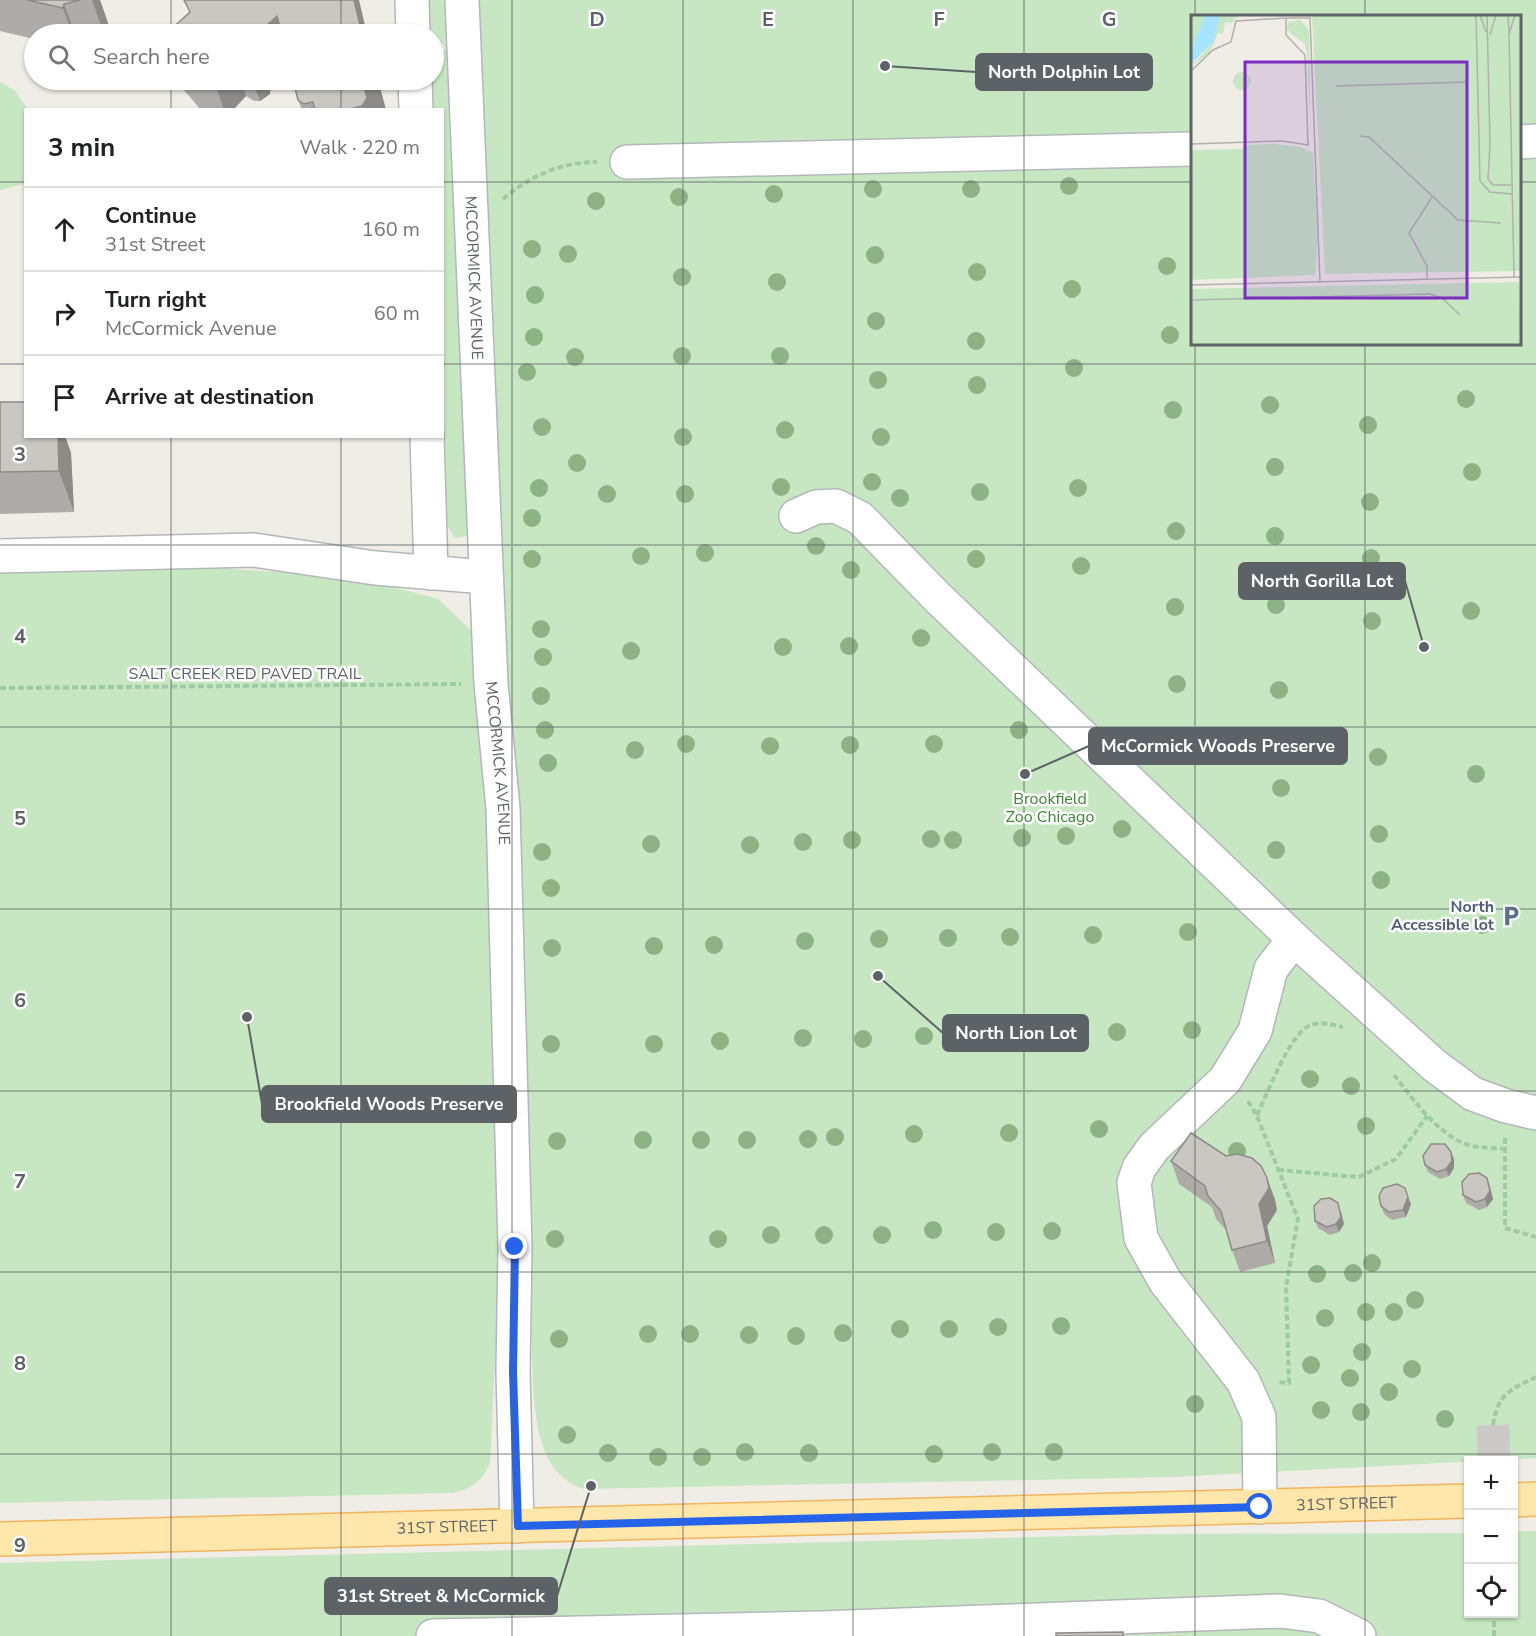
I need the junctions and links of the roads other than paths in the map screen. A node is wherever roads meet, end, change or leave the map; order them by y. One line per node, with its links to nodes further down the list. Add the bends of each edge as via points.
1 (412, 0): 3 (street)
2 (462, 0): 14 (street, MCCORMICK AVENUE)
3 (413, 24)
4 (415, 90): 5 (street)
5 (416, 108)
6 (1536, 141): 7 (street)
7 (1521, 142)
8 (1191, 149): 9 (street)
9 (627, 162)
10 (427, 438): 13 (street)
11 (796, 516): 15 (street, via 816,507 836,506 860,518 937,597)
12 (0, 556): 13 (street, via 254,550)
13 (431, 573): 14 (street)
14 (486, 577): 21 (street, MCCORMICK AVENUE, via 503,808)
15 (1294, 939): 16 (street, via 1435,1066 1473,1094); 20 (street, via 1271,969 1255,1031 1225,1080 1154,1147 1134,1183 1141,1238 1165,1281 1243,1382 1259,1417)
16 (1521, 1110)
17 (1536, 1499): 18 (main road)
18 (1518, 1500)
19 (1464, 1501): 20 (main road, 31ST STREET)
20 (1260, 1507): 21 (main road, 31ST STREET)
21 (518, 1526): 22 (main road, 31ST STREET)
22 (0, 1539)
23 (433, 1636): 24 (street, via 833,1628 1280,1611 1319,1616)
24 (1359, 1636)

